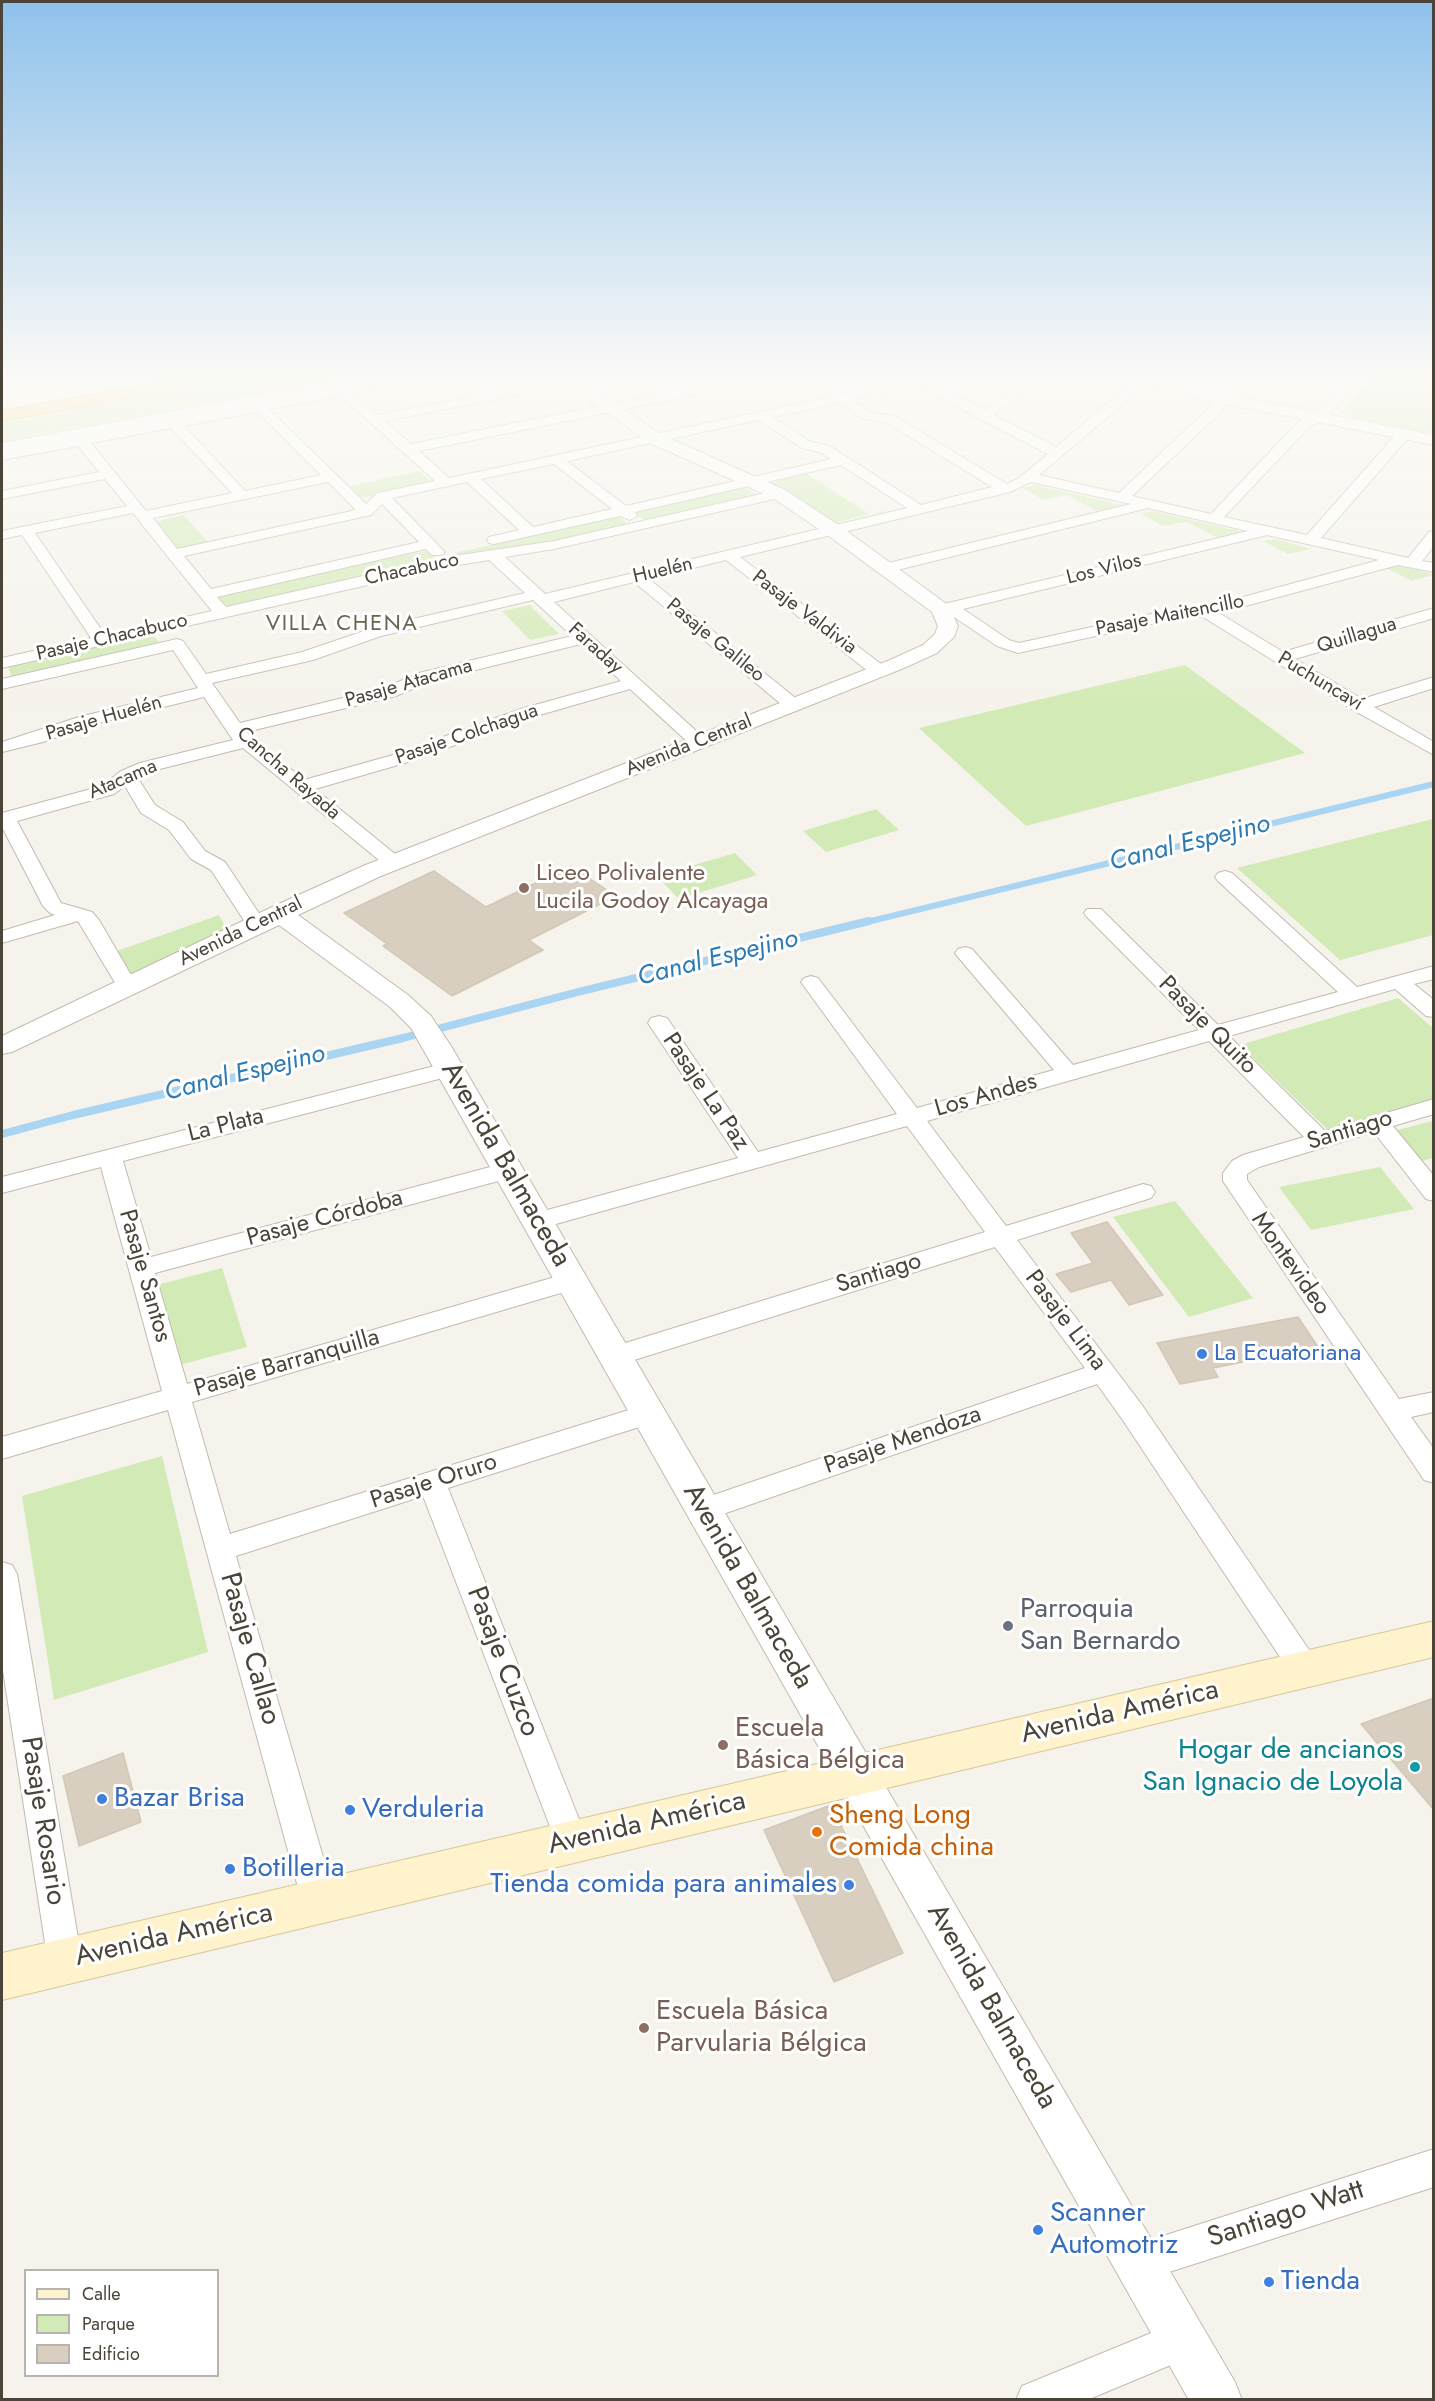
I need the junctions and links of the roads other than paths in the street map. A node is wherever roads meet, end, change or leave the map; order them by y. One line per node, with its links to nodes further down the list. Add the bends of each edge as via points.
1 (32, 489): 18 (street)
2 (121, 489): 25 (street)
3 (236, 489): 19 (street)
4 (275, 489): 19 (street)
5 (344, 489): 26 (street)
6 (413, 489): 20 (street)
7 (483, 489): 32 (street)
8 (594, 489): 24 (street)
9 (720, 489): 24 (street, Chacabuco)
10 (768, 489): 17 (street)
11 (886, 489): 23 (street)
12 (1005, 489): 23 (street, Huelén)
13 (1082, 489): 21 (street)
14 (1131, 489): 21 (street)
15 (1242, 489): 27 (street)
16 (1356, 489): 35 (street)
17 (779, 494): 28 (street, Chacabuco); 30 (street)
18 (2, 495)
19 (242, 496): 25 (street)
20 (381, 496): 26 (street); 36 (street)
21 (1122, 498): 22 (street)
22 (1150, 504): 27 (street); 41 (street)
23 (918, 509): 30 (street, Huelén)
24 (622, 511): 28 (street); 32 (street, Chacabuco)
25 (140, 512): 29 (street); 37 (street)
26 (366, 512): 37 (street)
27 (1214, 519): 31 (street)
28 (641, 525): 38 (street, Chacabuco)
29 (26, 530): 33 (street); 51 (street)
30 (833, 530): 39 (street, Huelén); 41 (street)
31 (1267, 531): 35 (street); 46 (street, Los Vilos)
32 (530, 532): 36 (street, Chacabuco)
33 (2, 535)
34 (1434, 535): 40 (street)
35 (1311, 540): 40 (street)
36 (438, 553): 38 (street, Chacabuco); 44 (street, Chacabuco); 48 (street, Chacabuco)
37 (173, 554): 44 (street)
38 (493, 555): 45 (street, Faraday)
39 (728, 555): 43 (street, Huelén); 55 (street, Pasaje Valdivia)
40 (1405, 561): 42 (street); 47 (street, Pasaje Maitencillo)
41 (885, 568): 46 (street)
42 (1434, 568)
43 (636, 577): 45 (street, Huelén); 60 (street, Pasaje Galileo)
44 (207, 595): 48 (street)
45 (539, 597): 50 (street, Faraday); 59 (street, Pasaje Huelén, via 376,632)
46 (946, 608): 47 (street, Pasaje Maitencillo, via 1018,648 1183,612); 55 (street, Avenida Central, via 948,626 939,643)
47 (1206, 612): 53 (street, Puchuncaví)
48 (222, 613): 51 (street, Pasaje Chacabuco)
49 (1434, 613): 53 (street, Quillagua)
50 (584, 638): 57 (street, Faraday); 62 (street, Pasaje Atacama, via 425,677 390,692)
51 (101, 641): 54 (street, Pasaje Chacabuco)
52 (177, 644): 58 (street, Pasaje Chacabuco); 59 (street, Cancha Rayada)
53 (1280, 658): 61 (street, Puchuncaví)
54 (2, 663)
55 (879, 671): 60 (street, Avenida Central)
56 (1434, 682): 61 (street)
57 (633, 683): 63 (street, Faraday); 67 (street, Pasaje Colchagua)
58 (2, 684)
59 (204, 686): 62 (street, Cancha Rayada); 64 (street, Pasaje Huelén)
60 (793, 705): 63 (street, Avenida Central)
61 (1359, 706): 65 (street, Puchuncaví)
62 (240, 736): 66 (street, Atacama); 67 (street, Cancha Rayada)
63 (698, 742): 71 (street, Avenida Central)
64 (2, 747)
65 (1434, 750)
66 (127, 775): 68 (street, Atacama, via 108,790); 76 (street, via 148,808 172,823 193,852 218,866)
67 (301, 787): 71 (street, Cancha Rayada)
68 (4, 818): 69 (street)
69 (24, 854): 70 (street); 75 (street, via 53,906)
70 (2, 860)
71 (393, 862): 73 (street, Avenida Central)
72 (1225, 877): 83 (street)
73 (279, 913): 76 (street, Avenida Central); 88 (street, Avenida Balmaceda, via 399,1001)
74 (1094, 913): 86 (street, Pasaje Quito)
75 (79, 914): 77 (street); 82 (street, via 89,920)
76 (256, 924): 82 (street, Avenida Central)
77 (2, 937)
78 (965, 953): 89 (street)
79 (1434, 972): 80 (street, Los Andes)
80 (1398, 981): 83 (street, Los Andes); 84 (street)
81 (811, 982): 91 (street, Pasaje Lima)
82 (127, 987): 87 (street, Avenida Central)
83 (1352, 994): 86 (street, Los Andes)
84 (1434, 1011)
85 (659, 1023): 95 (street, Pasaje La Paz)
86 (1213, 1033): 89 (street, Los Andes); 93 (street, Pasaje Quito)
87 (2, 1046)
88 (436, 1046): 94 (street, La Plata); 96 (street, Avenida Balmaceda)
89 (1068, 1073): 91 (street, Los Andes)
90 (1434, 1106): 92 (street, Santiago)
91 (912, 1117): 95 (street, Los Andes); 102 (street, Pasaje Lima)
92 (1378, 1122): 93 (street, Santiago); 100 (street)
93 (1320, 1140): 97 (street, Santiago, via 1251,1161)
94 (110, 1156): 98 (street, La Plata); 103 (street, Pasaje Santos)
95 (752, 1161): 101 (street, Los Andes)
96 (509, 1170): 101 (street, Avenida Balmaceda); 103 (street, Pasaje Córdoba)
97 (1235, 1173): 109 (street, Montevideo, via 1238,1188)
98 (2, 1185)
99 (1143, 1192): 102 (street, Santiago)
100 (1434, 1193)
101 (538, 1221): 104 (street, Avenida Balmaceda)
102 (1002, 1236): 105 (street, Santiago); 106 (street, Pasaje Lima)
103 (142, 1268): 107 (street, Pasaje Santos)
104 (572, 1281): 105 (street, Avenida Balmaceda); 107 (street, Pasaje Barranquilla)
105 (615, 1356): 110 (street, Avenida Balmaceda)
106 (1103, 1372): 114 (street, Pasaje Mendoza); 119 (street, Pasaje Lima)
107 (179, 1396): 111 (street, Pasaje Barranquilla); 115 (street, Pasaje Callao)
108 (1434, 1402): 109 (street)
109 (1391, 1411): 112 (street, Montevideo)
110 (648, 1414): 113 (street, Pasaje Oruro); 114 (street, Avenida Balmaceda)
111 (2, 1448)
112 (1434, 1472)
113 (432, 1483): 115 (street, Pasaje Oruro); 121 (street, Pasaje Cuzco)
114 (703, 1510): 120 (street, Avenida Balmaceda)
115 (221, 1549): 122 (street, Pasaje Callao)
116 (2, 1574): 118 (street, Pasaje Rosario)
117 (1434, 1639): 119 (main road, Avenida América)
118 (9, 1666): 123 (street, Pasaje Rosario)
119 (1305, 1669): 120 (main road, Avenida América)
120 (856, 1775): 121 (main road, Avenida América); 126 (street, Avenida Balmaceda)
121 (572, 1842): 122 (main road, Avenida América)
122 (319, 1902): 123 (main road, Avenida América)
123 (65, 1962): 124 (main road, Avenida América)
124 (2, 1977)
125 (1434, 2168): 126 (street, Santiago Watt)
126 (1138, 2263): 127 (street, Avenida Balmaceda)
127 (1183, 2340): 128 (street); 129 (street, Avenida Balmaceda)
128 (1036, 2400)
129 (1217, 2400)

